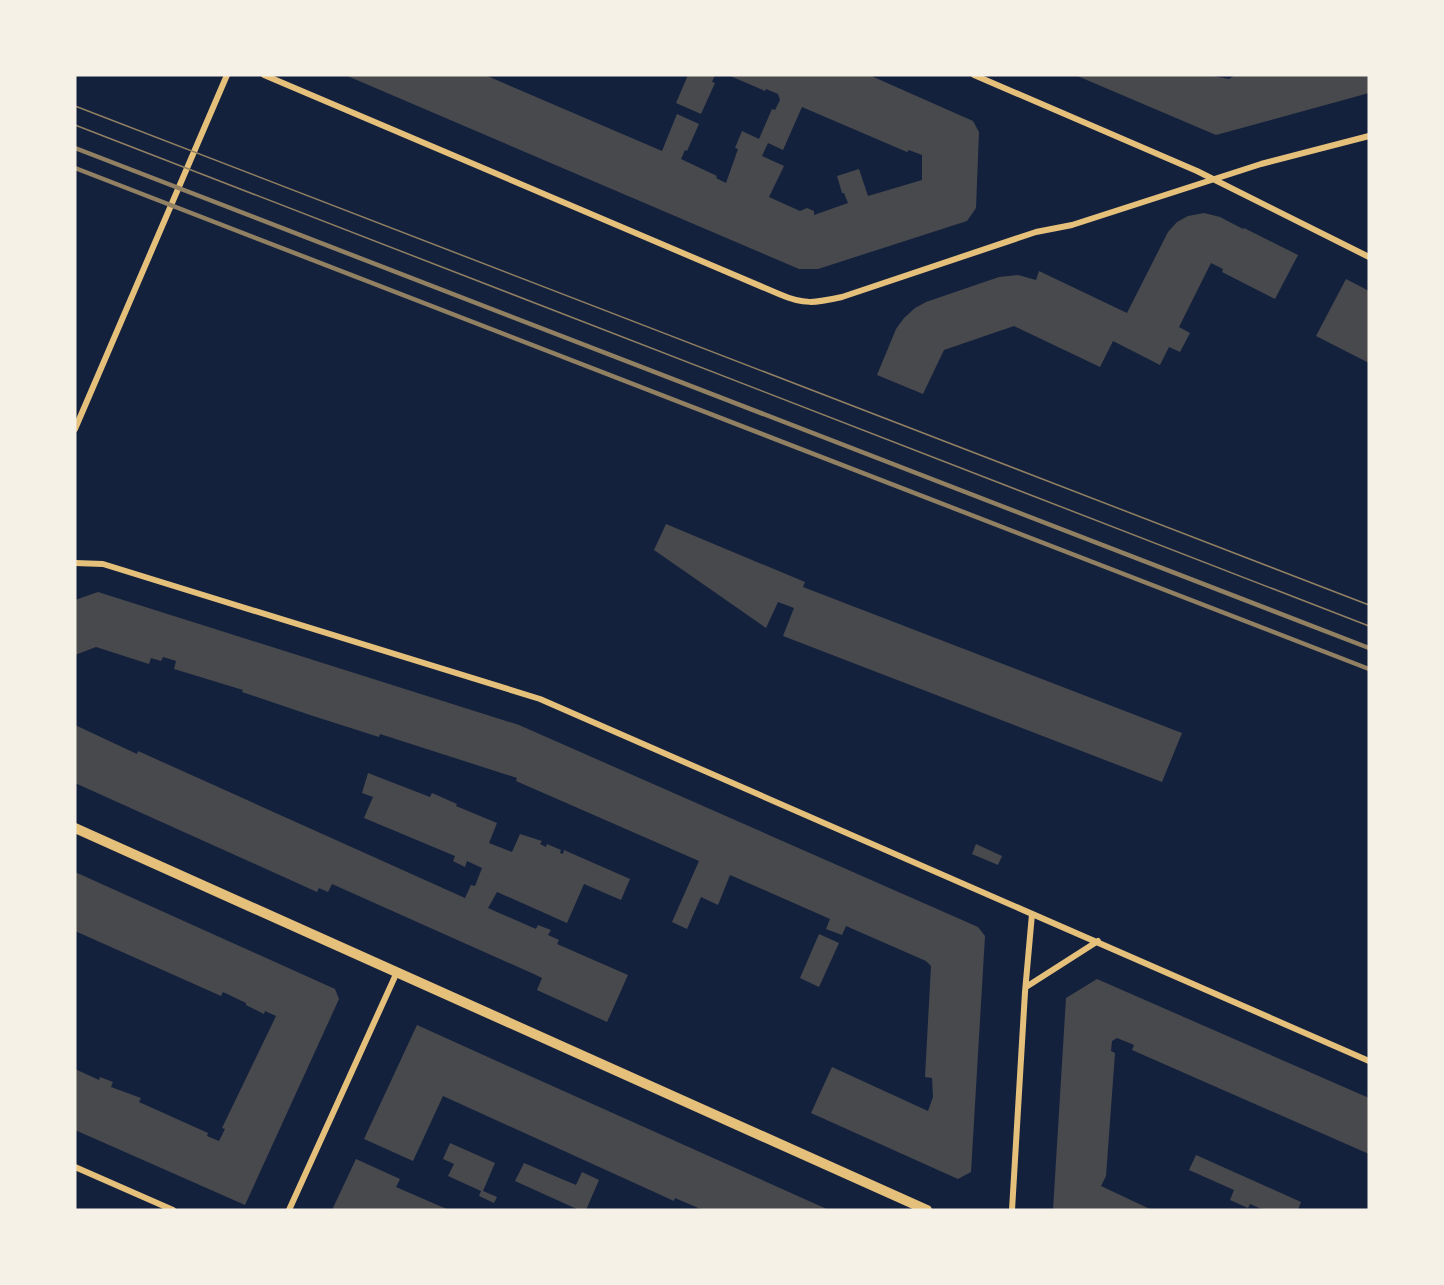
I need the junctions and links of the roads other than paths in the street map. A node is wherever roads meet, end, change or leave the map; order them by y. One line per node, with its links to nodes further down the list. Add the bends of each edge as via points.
1 (227, 75): 7 (street)
2 (264, 75): 5 (street, via 802,302 842,297 1036,232 1072,225)
3 (974, 75): 5 (street)
4 (1369, 136): 5 (street)
5 (1213, 180): 6 (street)
6 (1369, 258)
7 (75, 429)
8 (75, 563): 10 (street, via 103,564 540,699)
9 (75, 828): 12 (street)
10 (1032, 914): 11 (street); 13 (street)
11 (1098, 941): 13 (street); 14 (street)
12 (397, 972): 17 (street); 18 (street)
13 (1026, 987): 19 (street)
14 (1369, 1061)
15 (75, 1167): 16 (street)
16 (173, 1210)
17 (289, 1210)
18 (927, 1210)
19 (1012, 1210)

